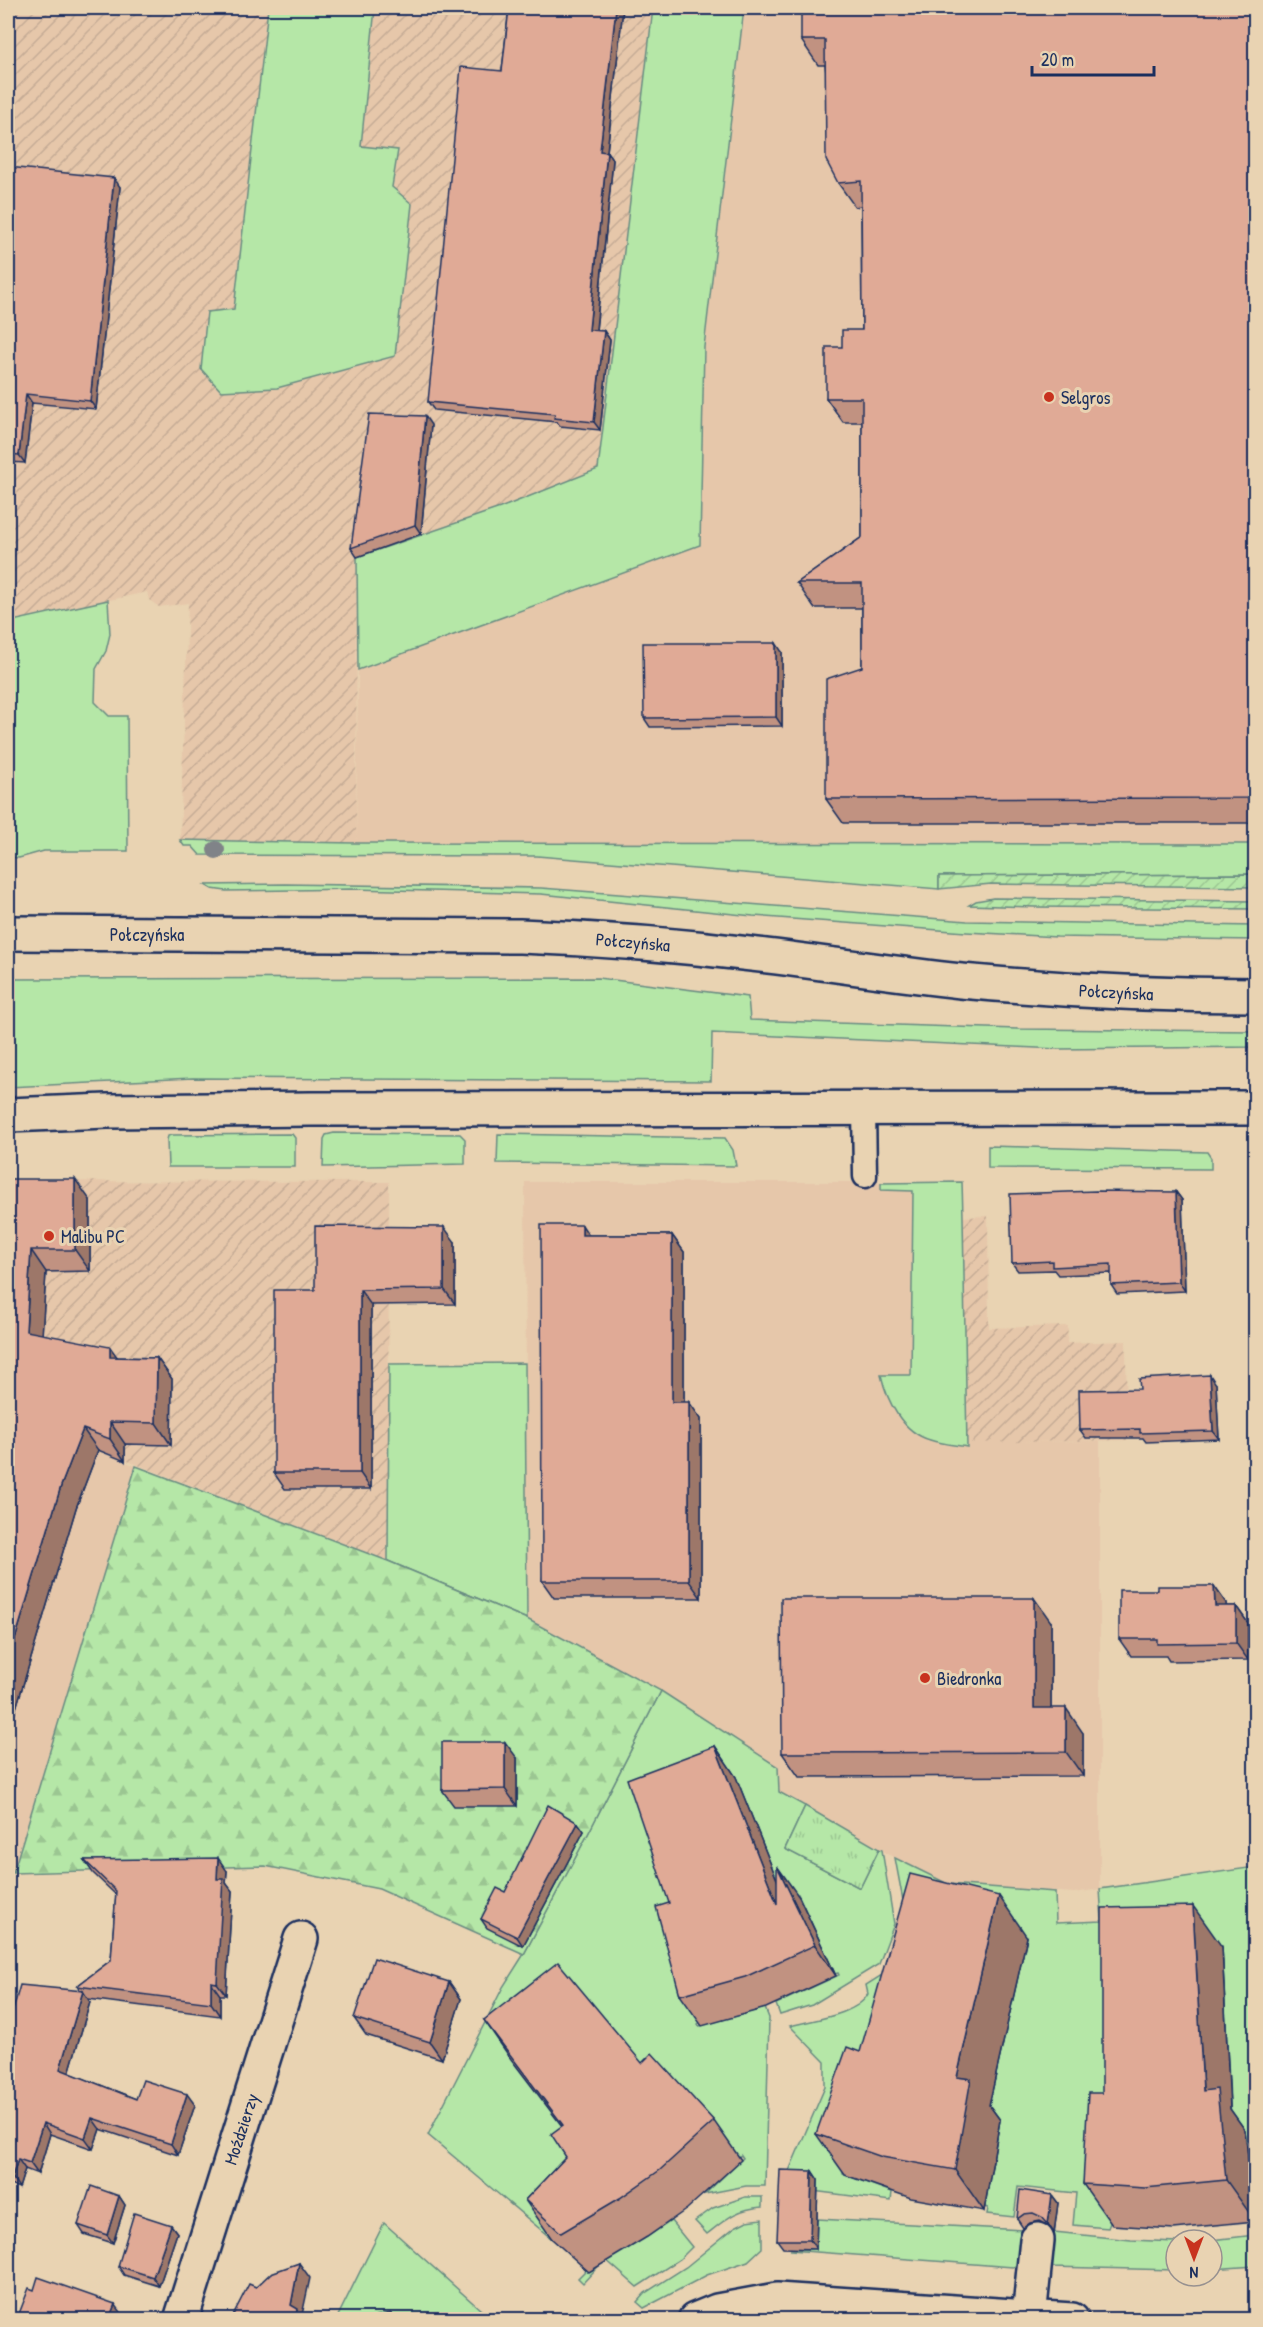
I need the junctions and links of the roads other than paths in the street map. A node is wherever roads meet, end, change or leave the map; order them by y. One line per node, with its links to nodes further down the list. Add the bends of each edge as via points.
1 (8, 933): 2 (main road, Połczyńska, via 598,939 1014,986)
2 (1256, 995)
3 (864, 1107): 4 (main road); 5 (main road, via 169,1110); 6 (lane)
4 (1256, 1108)
5 (8, 1115)
6 (865, 1176)
7 (301, 1939): 10 (main road, Moździerzy)
8 (1037, 2240): 9 (main road)
9 (1029, 2317): 11 (main road, via 777,2300 717,2310); 12 (main road)
10 (181, 2319)
11 (695, 2319)
12 (1072, 2319)

